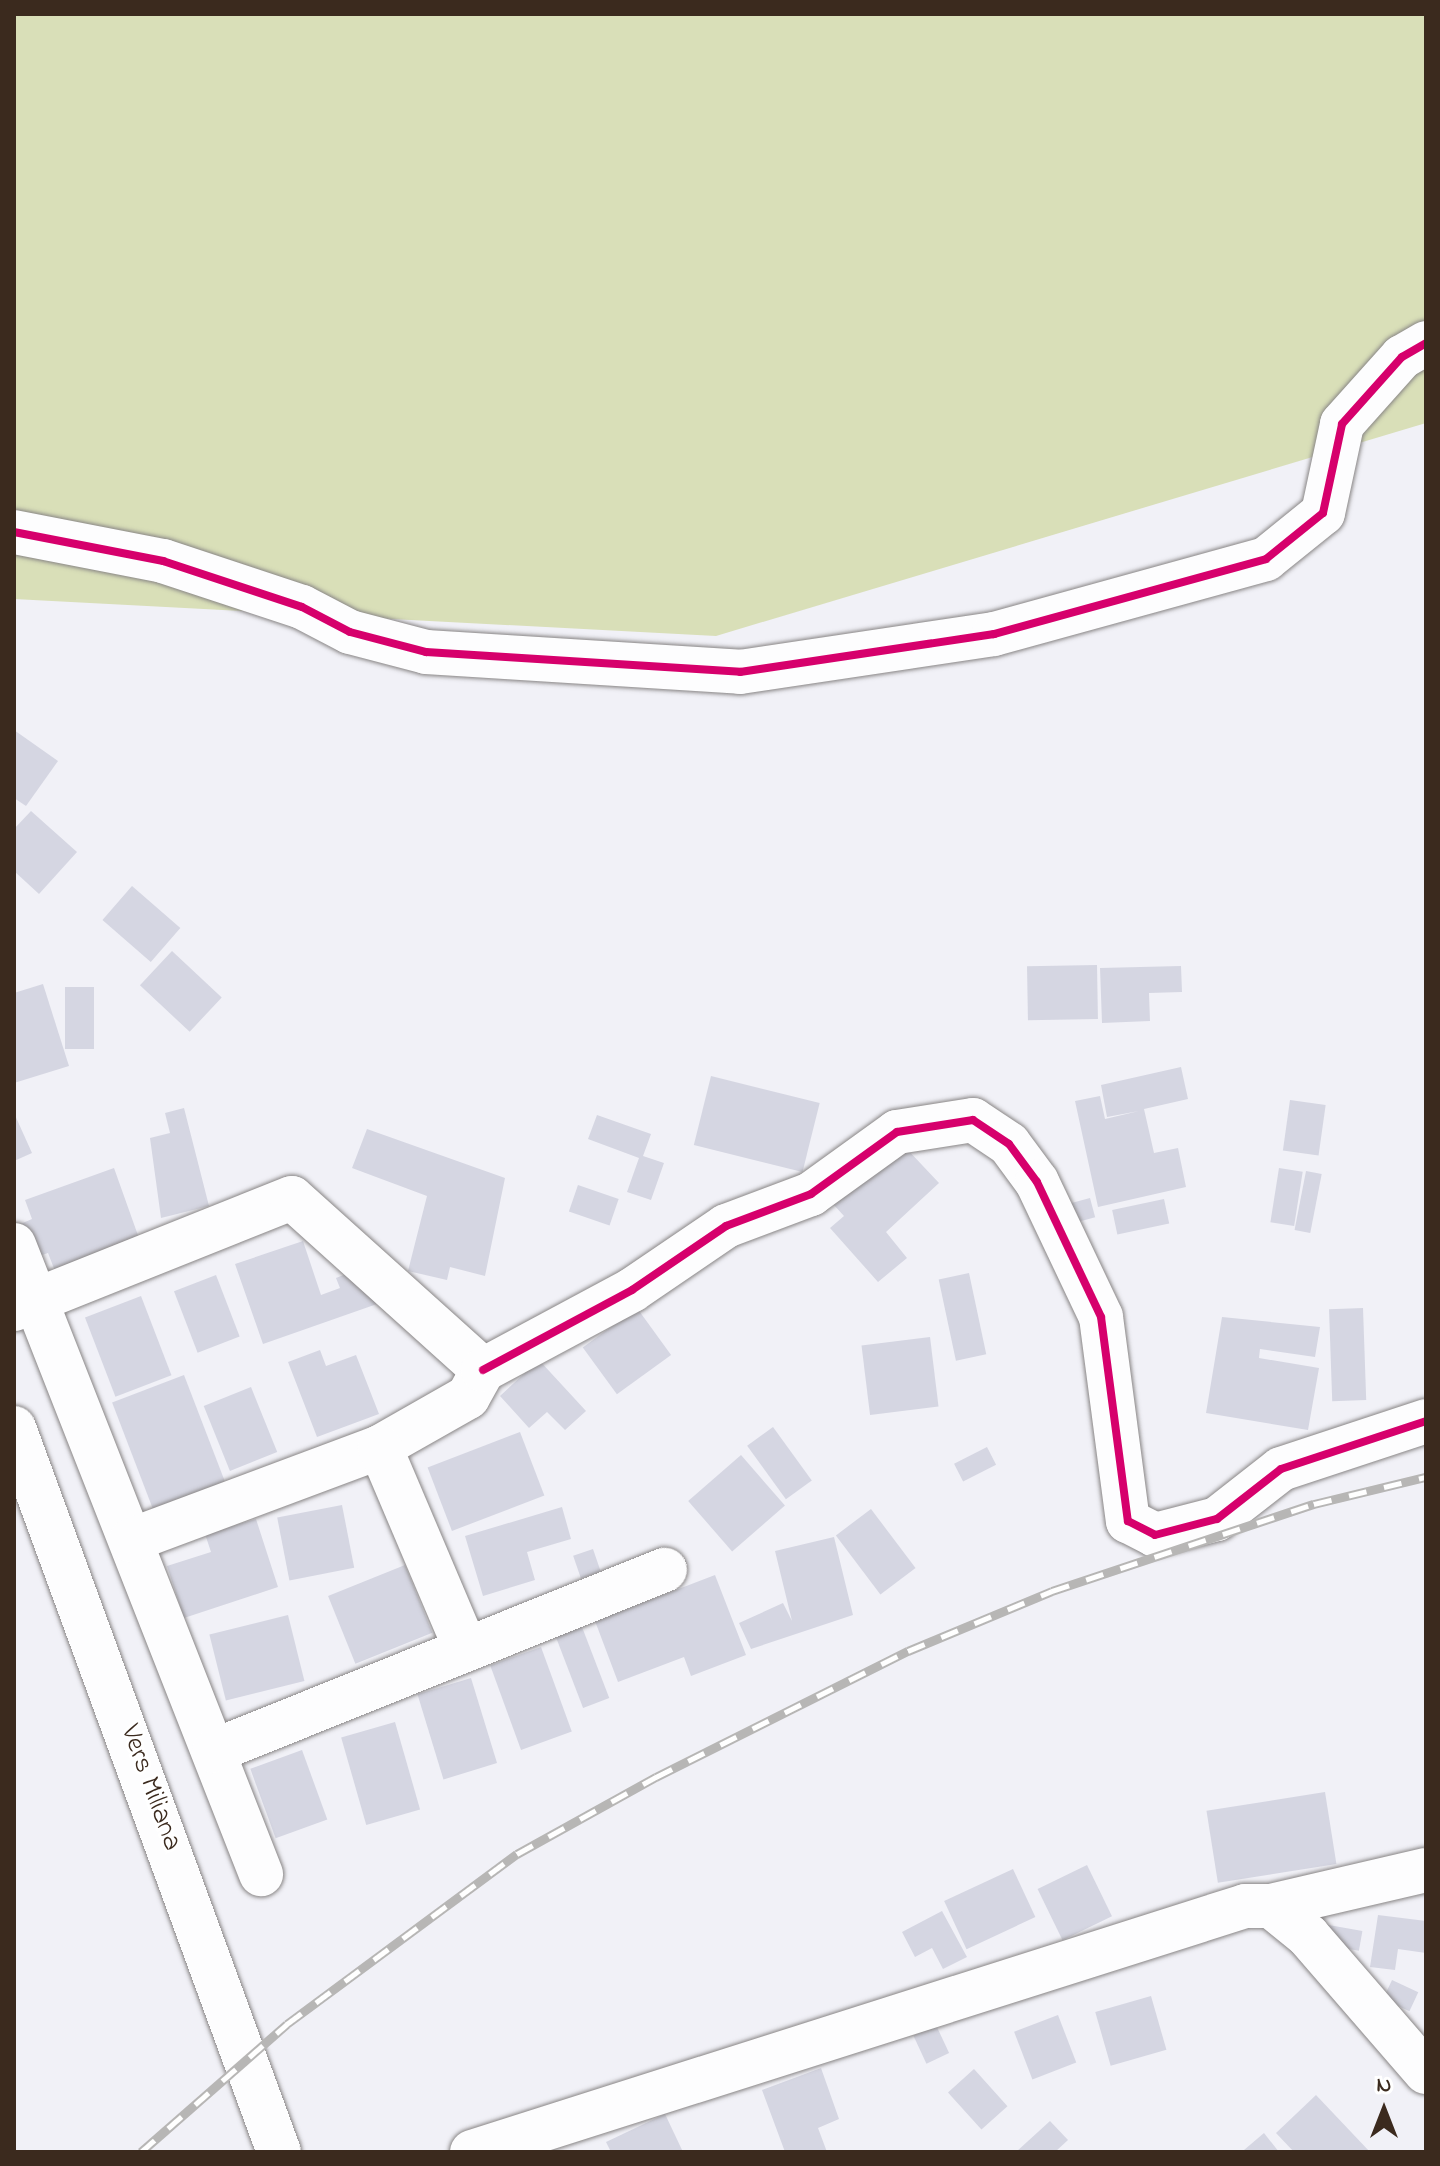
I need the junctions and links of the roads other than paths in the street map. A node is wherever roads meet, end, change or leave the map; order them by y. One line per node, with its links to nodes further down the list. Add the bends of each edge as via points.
1 (1426, 343): 2 (street, via 1402,357 1342,424 1323,513 1266,559 994,634 740,672 426,652 350,632 302,607 163,561)
2 (14, 532)
3 (14, 1245): 4 (street)
4 (25, 1306): 5 (street, via 292,1198); 9 (street)
5 (483, 1370): 6 (street, via 632,1290 726,1226 811,1194 897,1132 973,1120 1009,1144 1037,1182 1101,1317 1128,1521 1155,1535 1217,1519 1281,1469); 8 (street, via 468,1397)
6 (1426, 1421)
7 (14, 1428): 18 (street, Vers Miliana)
8 (380, 1447): 9 (street); 11 (street)
9 (131, 1540): 12 (street)
10 (665, 1570): 11 (street)
11 (466, 1650): 12 (street)
12 (214, 1751): 14 (street)
13 (1426, 1870): 15 (street)
14 (261, 1874)
15 (1271, 1906): 16 (street, via 1308,1936); 17 (street, via 1232,1910)
16 (1426, 2072)
17 (547, 2141): 19 (street)
18 (279, 2152)
19 (472, 2152)

